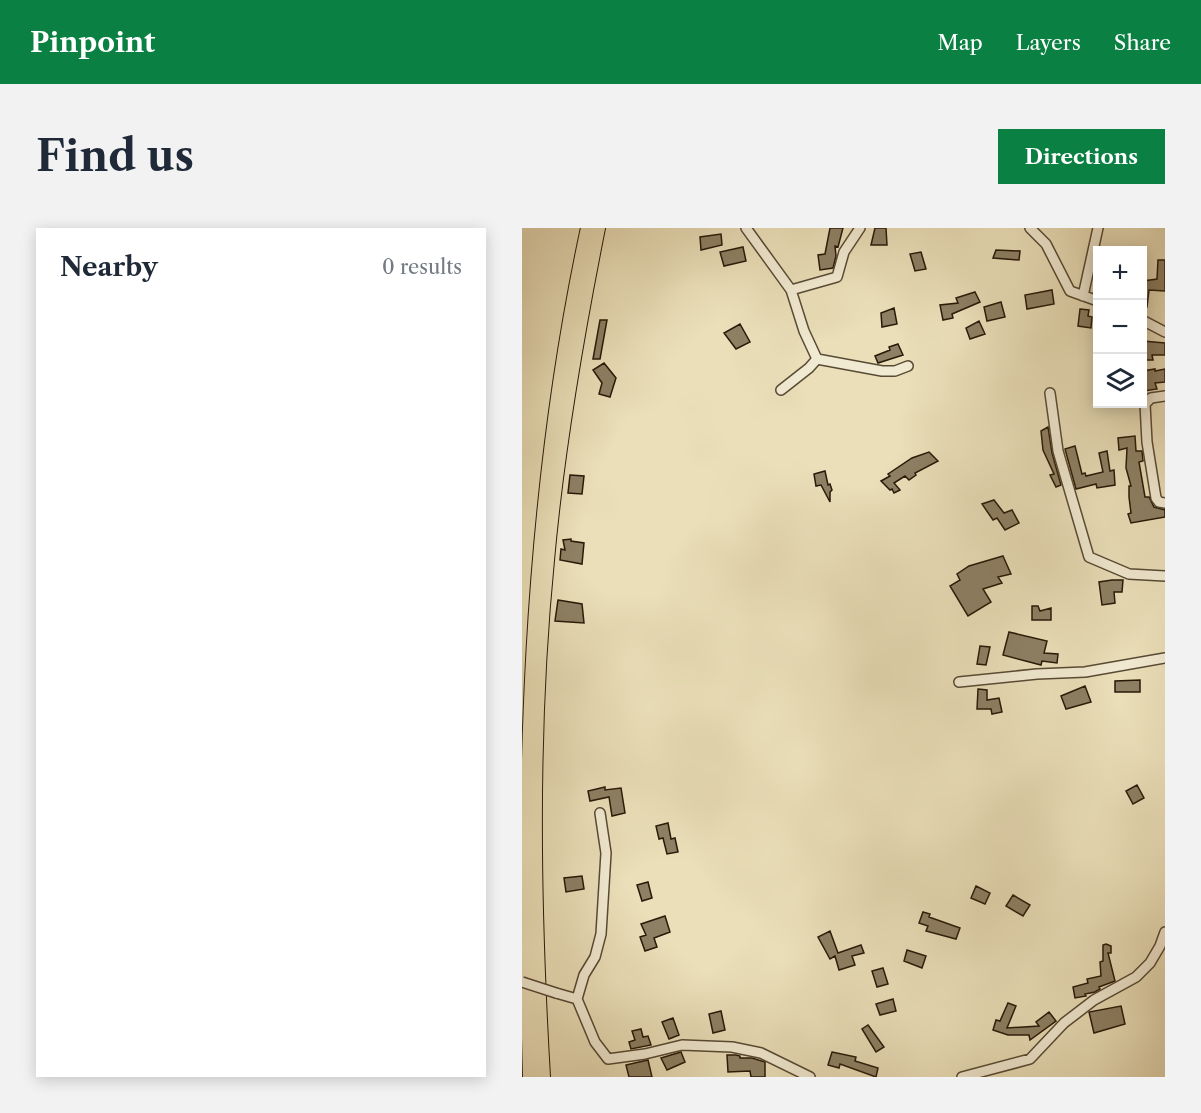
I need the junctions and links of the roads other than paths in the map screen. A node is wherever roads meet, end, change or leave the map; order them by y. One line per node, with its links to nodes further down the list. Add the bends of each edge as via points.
1 (588, 228): 21 (highway, via 564,350 536,561)
2 (598, 228): 21 (highway, via 566,402)
3 (746, 228): 7 (street)
4 (860, 228): 7 (street, via 844,252 837,277)
5 (1030, 228): 8 (street, via 1046,244 1070,291)
6 (1098, 228): 8 (street)
7 (791, 290): 12 (street)
8 (1083, 296): 9 (street)
9 (1095, 300)
10 (1147, 323): 11 (street)
11 (1165, 332)
12 (817, 359): 13 (street, via 882,371); 14 (street)
13 (908, 366)
14 (782, 390)
15 (1050, 393): 18 (street, via 1058,451 1089,557 1129,574)
16 (1165, 396): 17 (street, via 1151,398 1145,404 1156,498)
17 (1165, 503)
18 (1165, 576)
19 (1165, 658): 20 (street, via 1085,672)
20 (959, 682)
21 (532, 713): 27 (highway, via 522,901); 28 (highway)
22 (600, 813): 26 (street, via 606,853 602,934)
23 (1165, 932): 24 (street)
24 (1163, 948): 30 (street, via 1136,978 1094,999 1030,1059)
25 (522, 982): 26 (street, bridge)
26 (577, 999): 29 (street, via 608,1059 682,1045 732,1047 761,1053)
27 (530, 1077)
28 (543, 1077)
29 (810, 1077)
30 (962, 1077)

